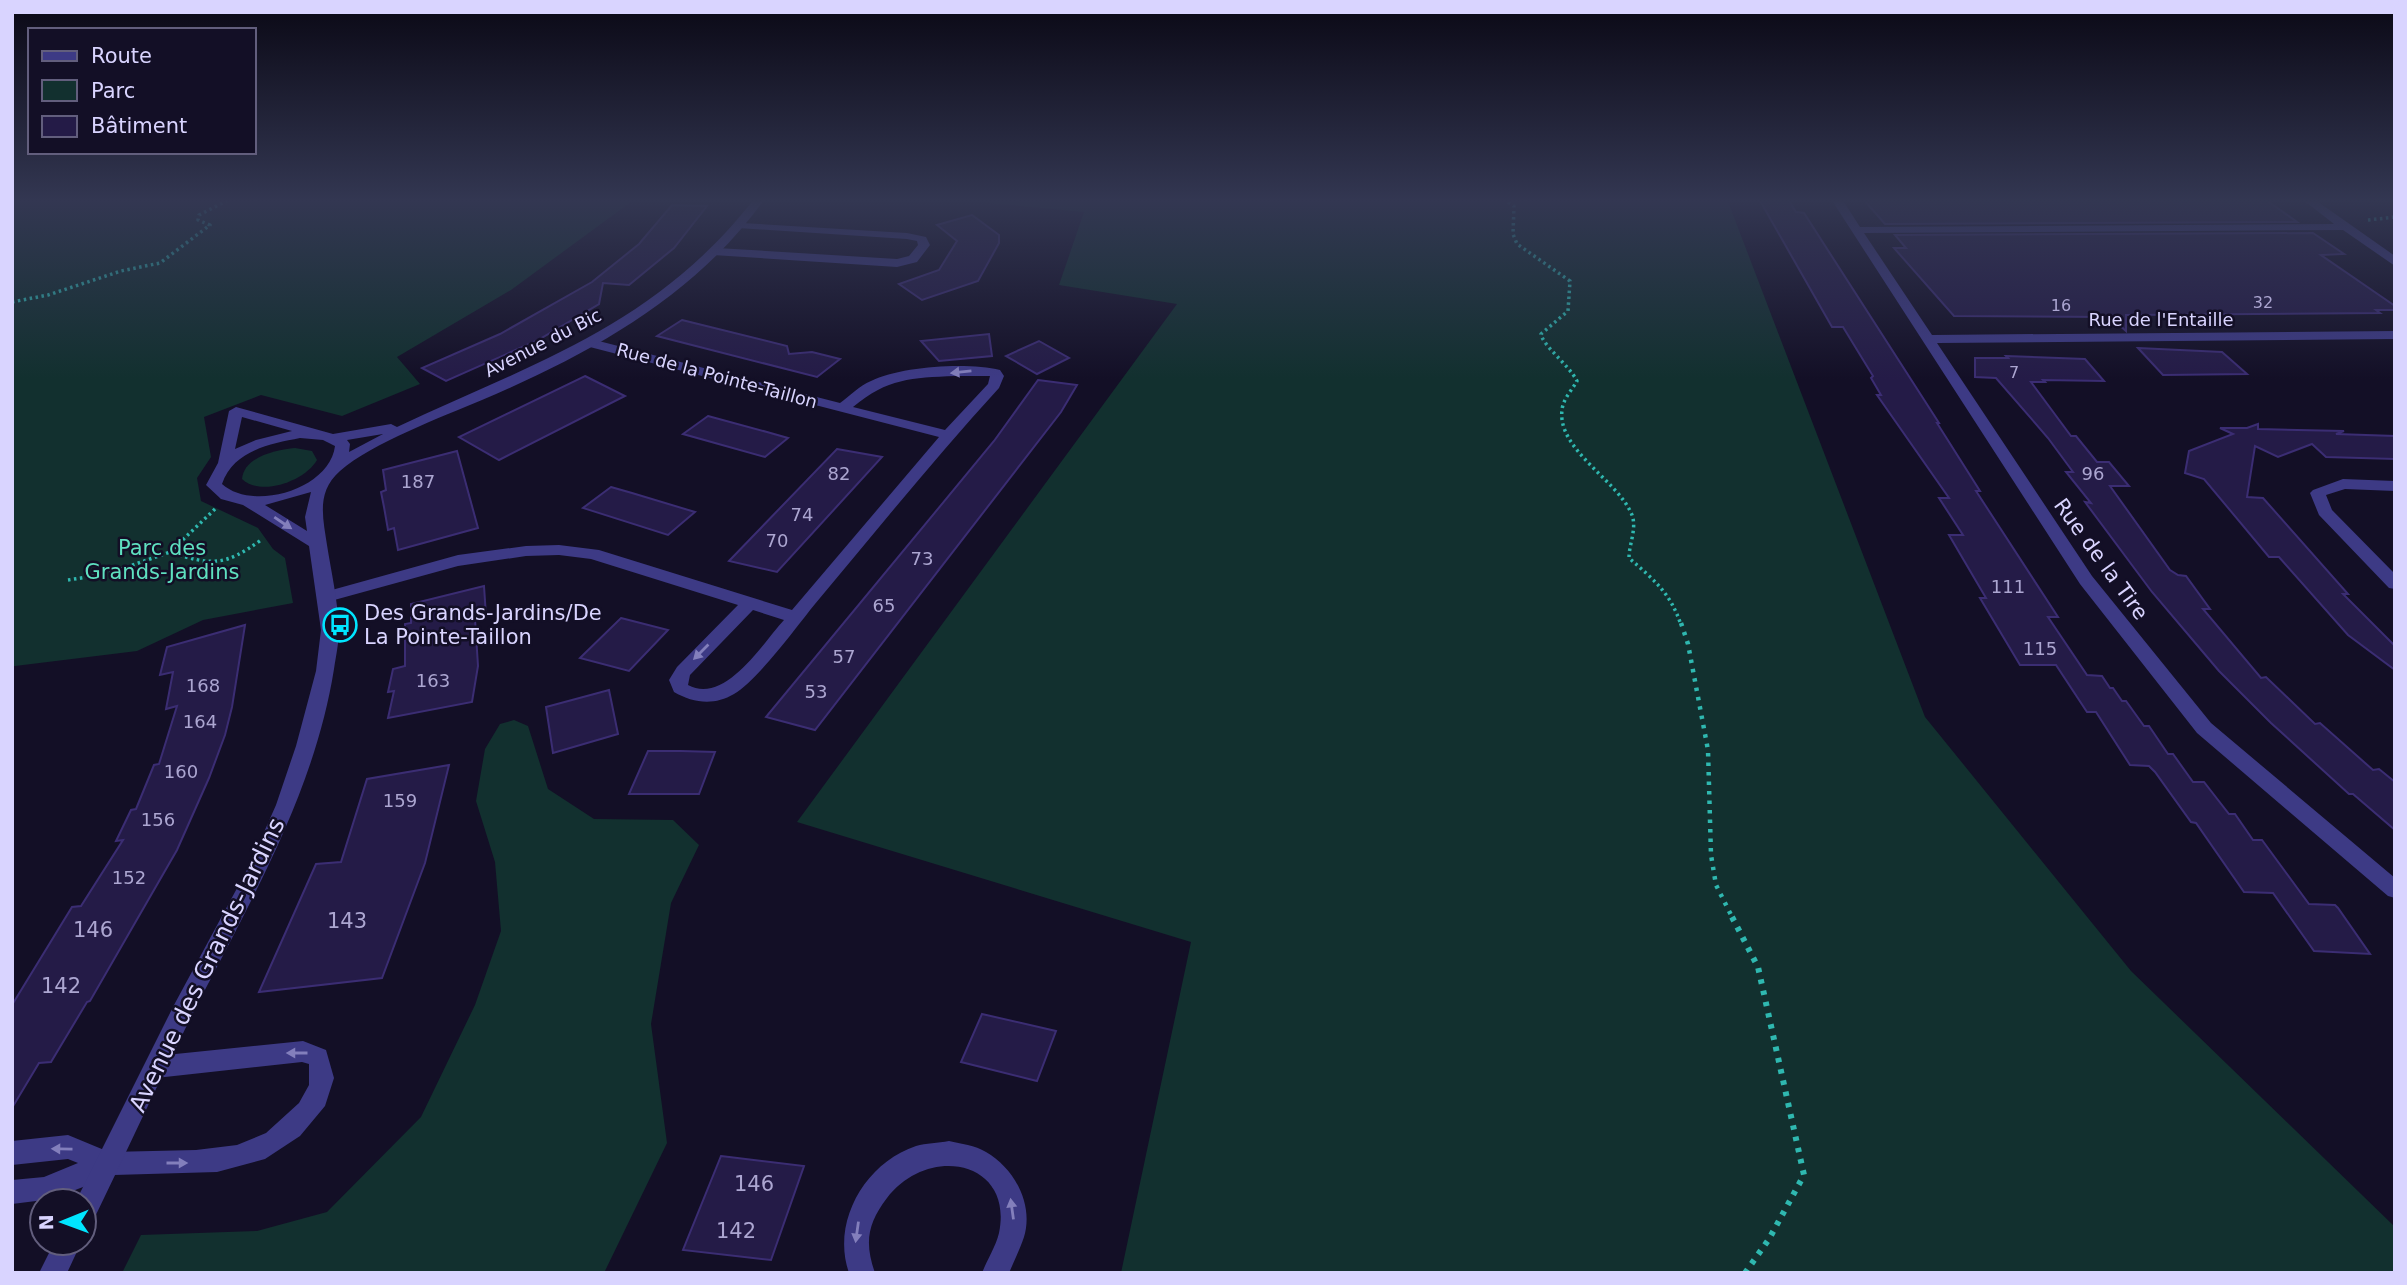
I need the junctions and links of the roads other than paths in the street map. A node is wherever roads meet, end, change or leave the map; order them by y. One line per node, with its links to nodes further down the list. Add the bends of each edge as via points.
1 (709, 259): 7 (street, Avenue du Bic, via 657,302)
2 (831, 259): 3 (street, via 897,263)
3 (913, 259)
4 (1875, 259): 6 (street, Rue de la Tire)
5 (2395, 335): 6 (street, Rue de l'Entaille)
6 (1928, 339): 21 (street, Rue de la Tire, via 2086,580 2204,728)
7 (590, 343): 8 (street, Rue de la Pointe-Taillon); 9 (street, Avenue du Bic)
8 (843, 408): 10 (street, Rue de la Pointe-Taillon); 10 (street, Rue de la Pointe-Taillon, one-way to 8, via 994,385 995,373 978,370 880,381)
9 (425, 419): 11 (street, Avenue du Bic); 13 (street, Avenue du Bic, via 367,446)
10 (946, 435): 20 (street, Rue de la Pointe-Taillon)
11 (327, 436): 12 (street, Avenue du Bic, via 279,437); 12 (street, via 236,411); 13 (street, via 343,444 345,454)
12 (225, 463): 15 (street, via 214,485 230,499)
13 (335, 470): 15 (street, Avenue du Bic, via 291,494); 16 (street, Avenue des Grands-Jardins, via 314,504)
14 (2395, 486): 17 (street, via 2343,484 2318,494 2325,512)
15 (248, 501): 16 (street, one-way to 16)
16 (319, 545): 18 (street, Avenue des Grands-Jardins)
17 (2395, 584)
18 (327, 597): 19 (street, via 486,554 541,549 593,554); 22 (street, Avenue des Grands-Jardins, via 330,631 325,671 286,805)
19 (749, 604): 20 (street); 20 (street, Rue de la Pointe-Taillon, one-way to 20, via 683,671 680,688 707,697 728,691)
20 (797, 618)
21 (2395, 890)
22 (156, 1068): 24 (street, Avenue des Grands-Jardins); 24 (street, one-way to 22, via 214,1163 264,1147 302,1119 316,1101 323,1068 318,1057 303,1051)
23 (12, 1153): 24 (street, one-way to 23, via 68,1147)
24 (109, 1164): 25 (street, Avenue des Grands-Jardins); 26 (street, via 45,1189)
25 (97, 1187)
26 (12, 1192)
27 (61, 1257): 28 (street)
28 (52, 1273)
29 (862, 1273): 30 (street, one-way to 29, via 1008,1252 1013,1202 1003,1180 987,1164 965,1154 940,1152 915,1158 873,1191 860,1215 855,1241)
30 (995, 1273)

